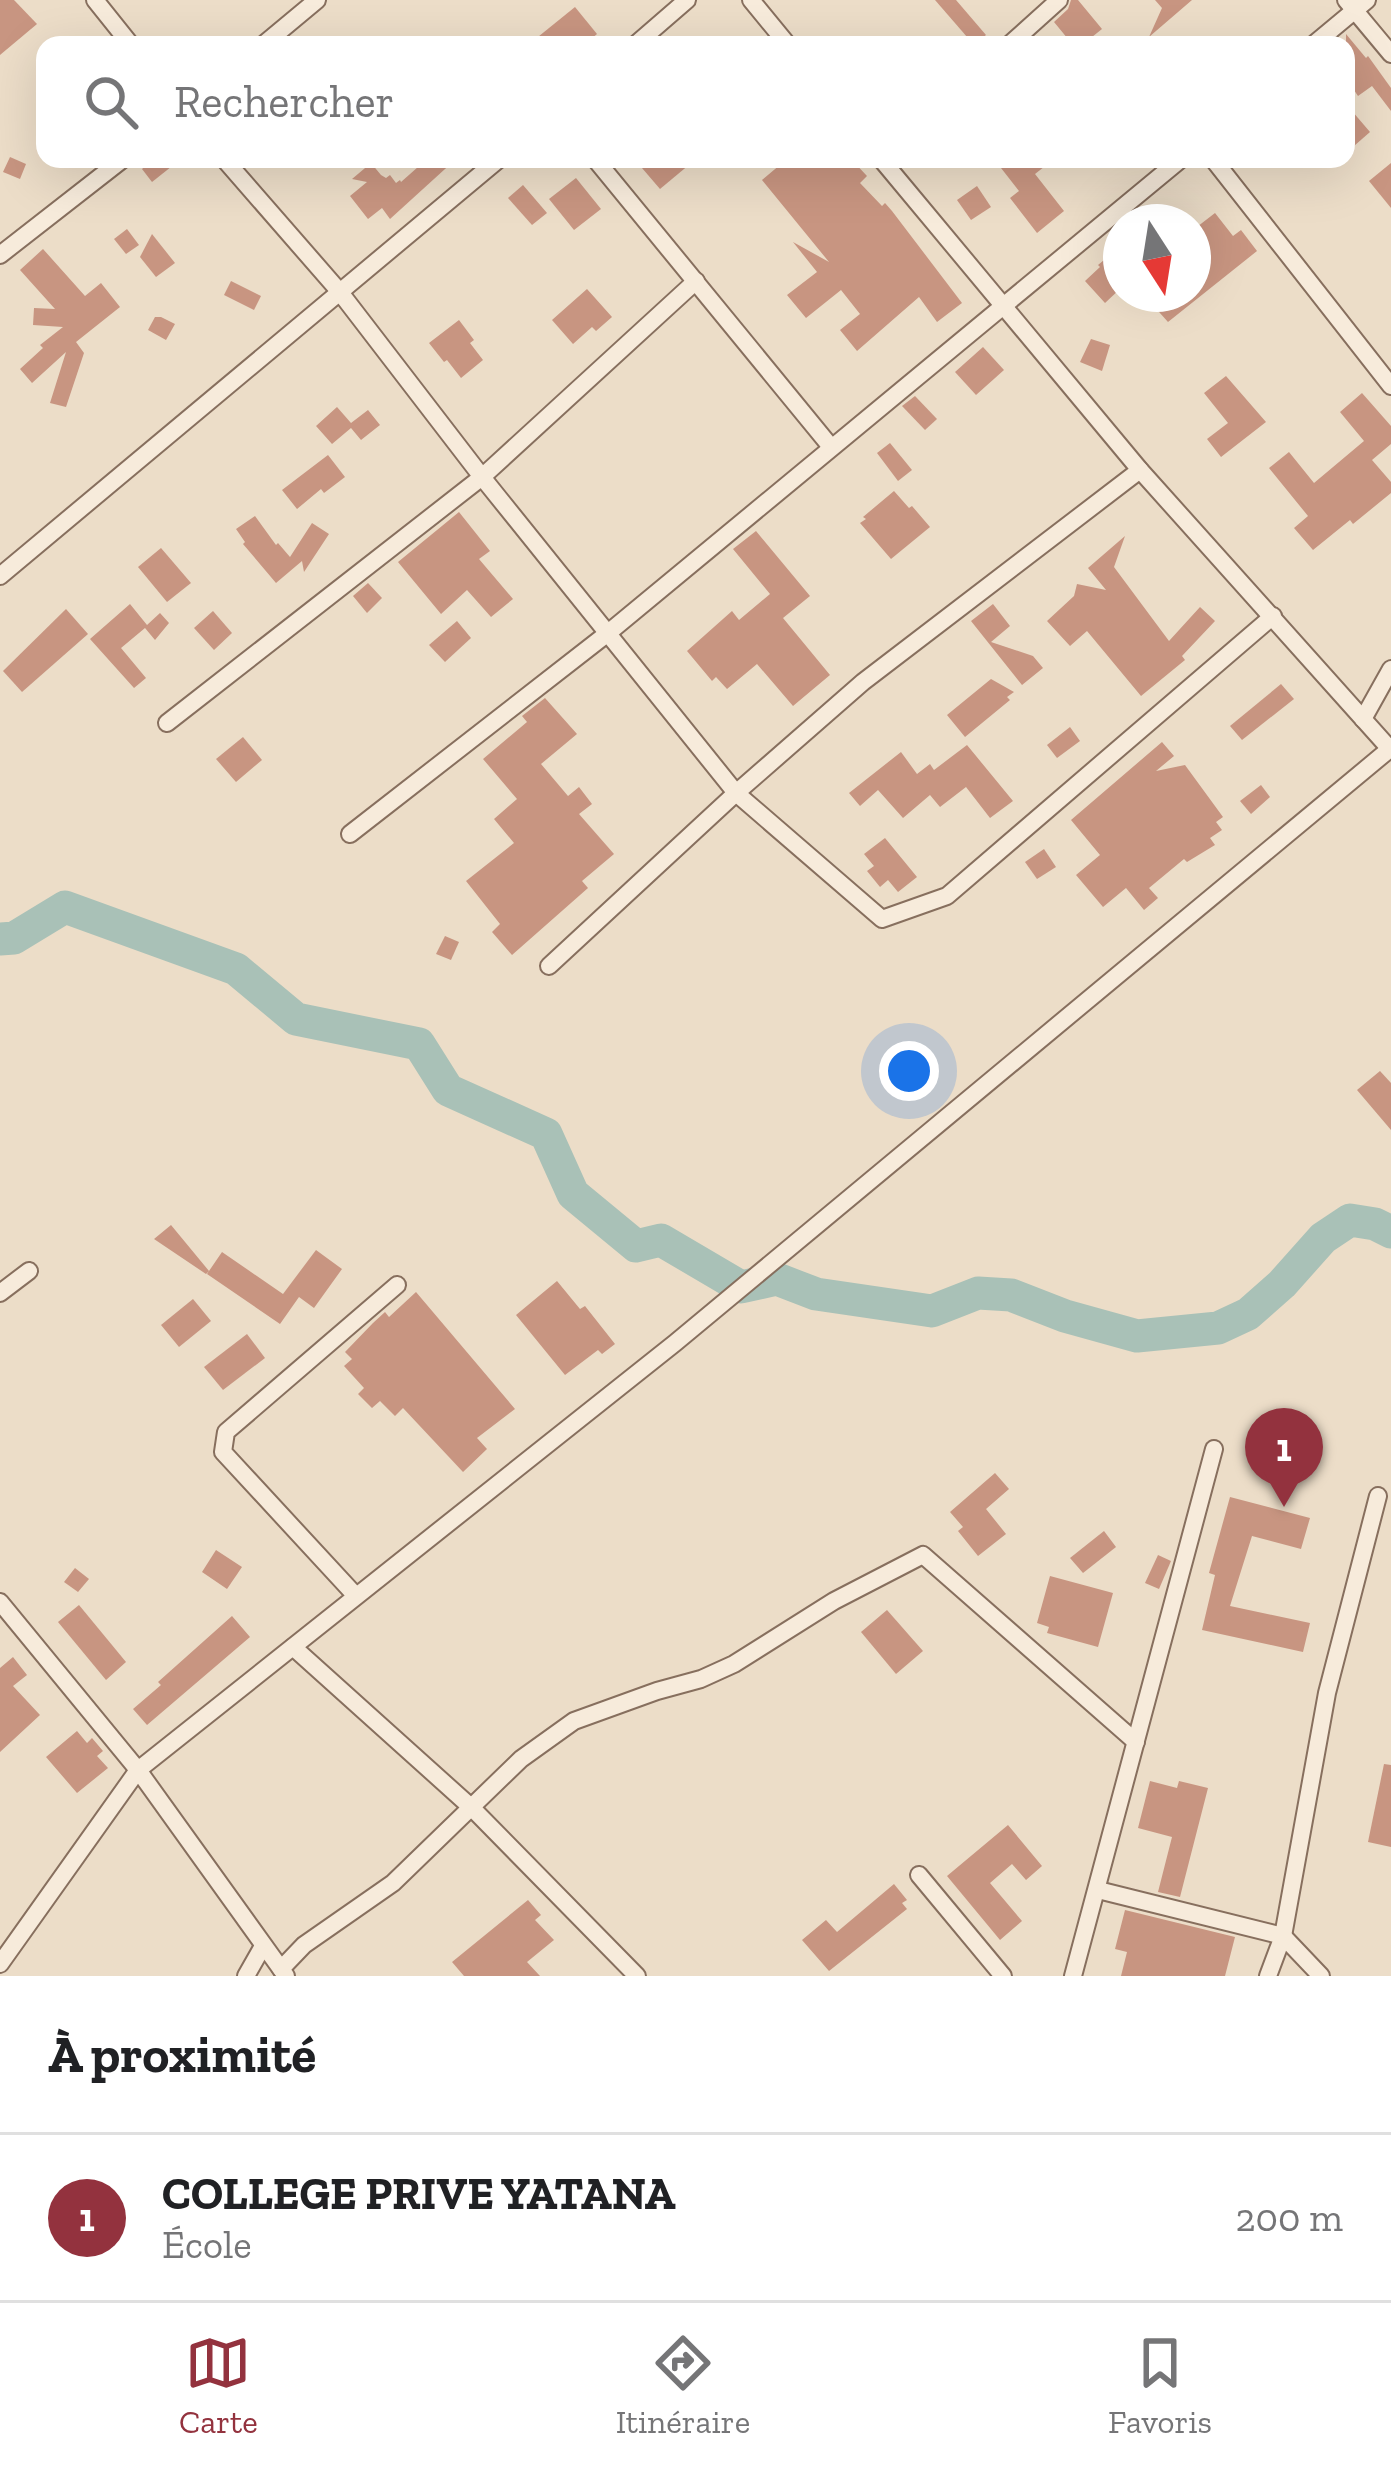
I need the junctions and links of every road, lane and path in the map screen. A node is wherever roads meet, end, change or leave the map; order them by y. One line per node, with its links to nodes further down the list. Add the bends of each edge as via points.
1 (95, 0): 7 (street)
2 (317, 0): 8 (street)
3 (687, 0): 9 (street)
4 (751, 0): 10 (street)
5 (1059, 0): 11 (street)
6 (1356, 3): 12 (street); 13 (street)
7 (123, 36)
8 (274, 36)
9 (645, 36)
10 (781, 36)
11 (1019, 36)
12 (1322, 36)
13 (1391, 54)
14 (111, 168): 21 (street)
15 (232, 168): 23 (street)
16 (488, 168): 23 (street)
17 (603, 168): 22 (street)
18 (888, 168): 24 (street)
19 (1170, 168): 24 (street)
20 (1220, 168): 25 (street)
21 (0, 255)
22 (696, 280): 26 (street); 28 (street)
23 (339, 291): 28 (street); 29 (street)
24 (1004, 308): 26 (street); 27 (street)
25 (1391, 386)
26 (831, 447): 31 (street)
27 (1140, 470): 30 (street); 36 (street, via 863,682)
28 (482, 477): 31 (street); 34 (street)
29 (0, 576)
30 (1273, 616): 33 (street); 36 (street, via 947,896 882,919)
31 (608, 633): 36 (street); 37 (street)
32 (1391, 669): 33 (street)
33 (1363, 719): 35 (street)
34 (167, 723)
35 (1391, 749): 44 (street, via 675,1343)
36 (736, 793): 38 (street)
37 (350, 834)
38 (549, 966)
39 (28, 1271): 41 (street)
40 (397, 1285): 44 (street, via 226,1432 223,1452)
41 (0, 1292)
42 (1214, 1449): 47 (street)
43 (1378, 1496): 52 (street, via 1327,1693)
44 (356, 1596): 46 (street)
45 (0, 1602): 48 (street)
46 (292, 1647): 48 (street); 49 (street)
47 (1136, 1742): 49 (street, via 923,1555 734,1664 574,1721); 51 (street)
48 (138, 1770): 53 (street); 54 (street)
49 (472, 1808): 55 (street, via 393,1883 304,1945); 57 (street)
50 (920, 1875): 58 (street)
51 (1098, 1890): 52 (street); 59 (street)
52 (1283, 1936): 60 (street); 61 (street)
53 (263, 1946): 55 (street); 56 (street)
54 (0, 1964)
55 (283, 1973)
56 (246, 1976)
57 (637, 1976)
58 (1003, 1976)
59 (1073, 1976)
60 (1268, 1976)
61 (1321, 1976)

